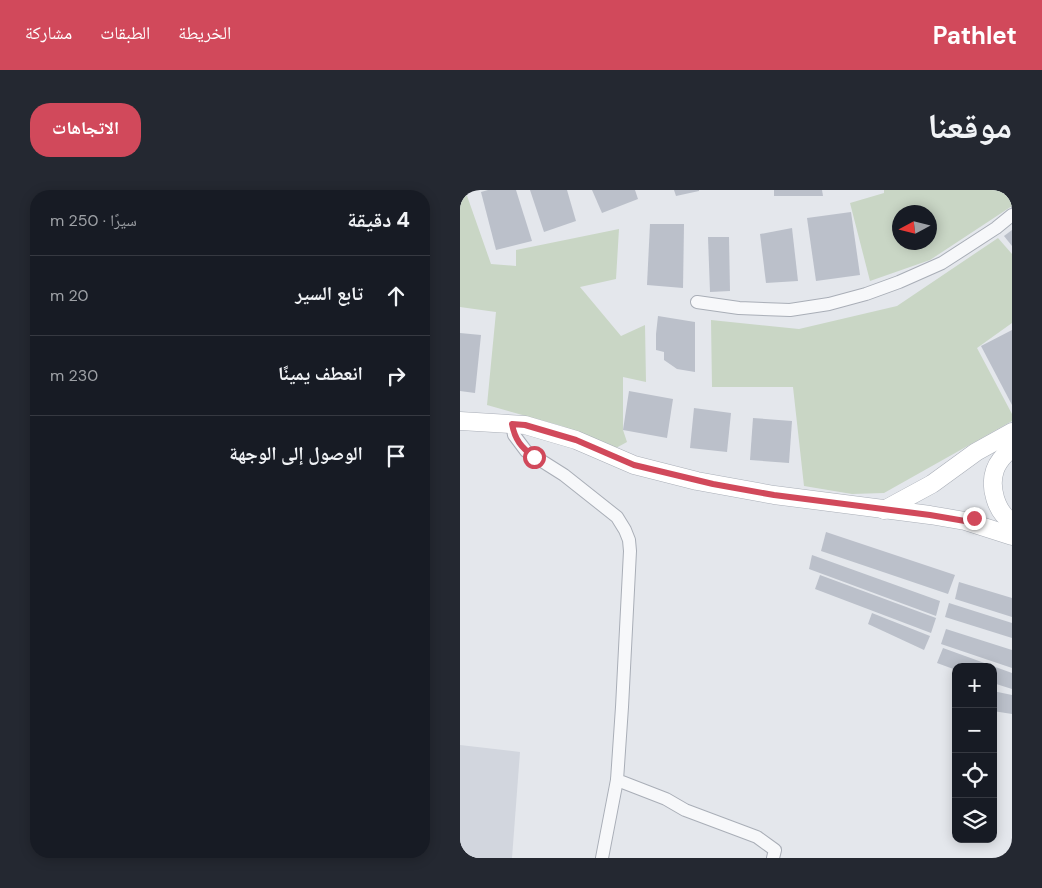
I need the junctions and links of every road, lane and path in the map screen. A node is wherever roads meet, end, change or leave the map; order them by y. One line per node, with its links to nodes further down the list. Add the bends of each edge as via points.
1 (1012, 215): 2 (street, via 942,264 866,294 790,310)
2 (697, 302)
3 (460, 421): 4 (street)
4 (512, 424): 11 (street, via 576,440 634,465 697,481); 16 (street, via 514,435 526,451 564,475 617,517 629,540)
5 (1012, 432): 7 (street)
6 (1012, 448): 8 (street)
7 (976, 452): 8 (street); 9 (street)
8 (995, 468): 10 (street)
9 (932, 484): 11 (street); 12 (street, via 924,499)
10 (994, 490): 13 (street, via 996,501); 14 (street, via 981,514)
11 (884, 510): 12 (street)
12 (930, 515): 14 (street)
13 (1009, 520): 14 (street)
14 (965, 521): 15 (street)
15 (1012, 536)
16 (617, 780): 17 (street); 18 (street, via 757,837 775,850)
17 (602, 858)
18 (773, 858)

